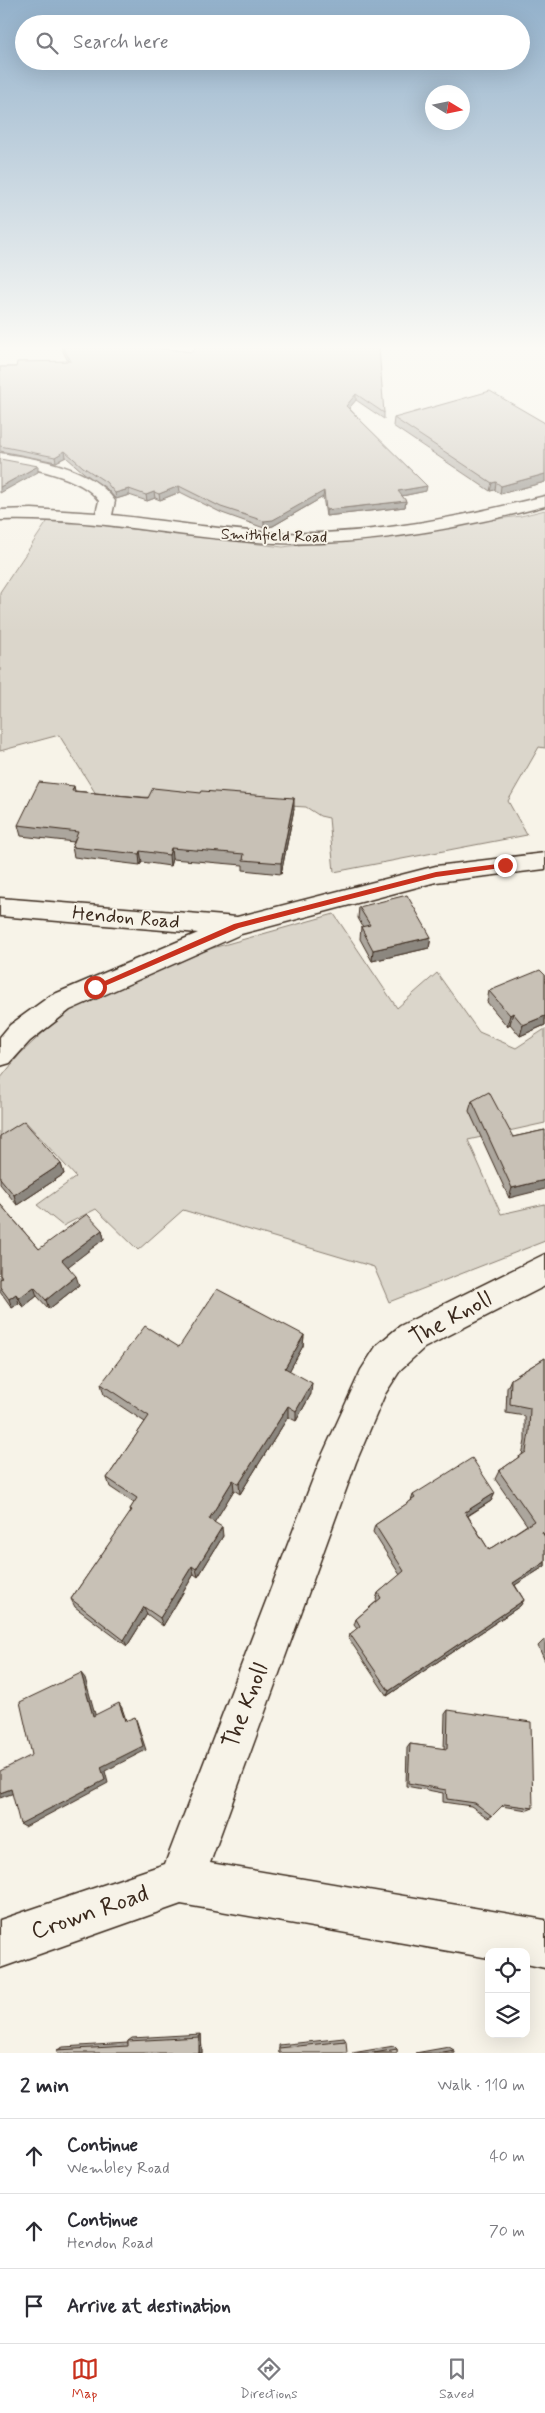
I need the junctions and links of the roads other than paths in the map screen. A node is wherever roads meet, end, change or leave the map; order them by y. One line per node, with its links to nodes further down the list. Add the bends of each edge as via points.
1 (0, 458): 4 (street, via 36,464 99,489 107,501)
2 (545, 502): 4 (street, Smithfield Road, via 410,529 314,539 258,538)
3 (0, 515): 4 (street, Smithfield Road, via 56,514)
4 (103, 519)
5 (545, 861): 7 (street, Hendon Road, via 436,874)
6 (0, 907): 7 (street, Hendon Road)
7 (237, 926): 8 (street, via 60,1003 20,1033)
8 (0, 1055)
9 (545, 1270): 10 (street, The Knoll, via 412,1337 389,1357 373,1382 339,1458)
10 (180, 1881): 11 (street, Crown Road); 12 (street)
11 (0, 1944)
12 (545, 1944)

